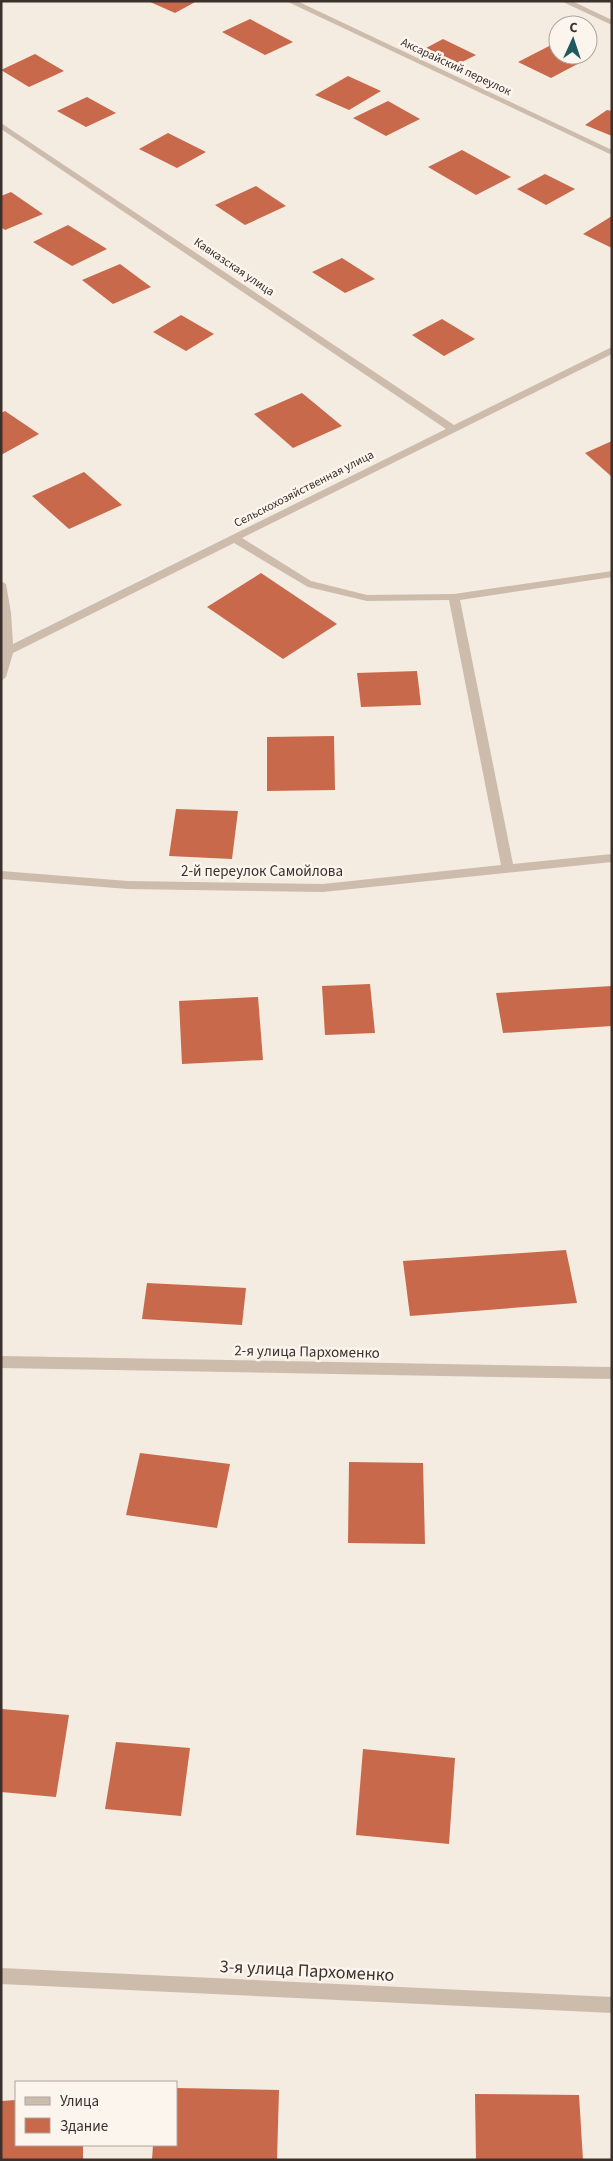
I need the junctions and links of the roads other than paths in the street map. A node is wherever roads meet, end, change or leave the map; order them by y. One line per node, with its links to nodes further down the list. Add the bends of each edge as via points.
1 (290, 1): 5 (street, Аксарайский переулок)
2 (565, 1): 3 (street)
3 (612, 23)
4 (1, 125): 7 (street, Кавказская улица)
5 (612, 153)
6 (612, 350): 7 (street, Сельскохозяйственная улица)
7 (453, 429): 8 (street, Сельскохозяйственная улица)
8 (234, 538): 11 (street, via 308,584 367,598); 12 (street, Сельскохозяйственная улица)
9 (612, 574): 11 (street)
10 (1, 584): 12 (street)
11 (454, 597): 15 (street)
12 (8, 651): 13 (street)
13 (1, 677)
14 (612, 858): 15 (street, 2-й переулок Самойлова)
15 (508, 869): 16 (street, 2-й переулок Самойлова, via 323,888 128,885)
16 (1, 875)
17 (1, 1362): 18 (street, 2-я улица Пархоменко)
18 (612, 1373)
19 (1, 1976): 20 (street, 3-я улица Пархоменко)
20 (612, 2005)

